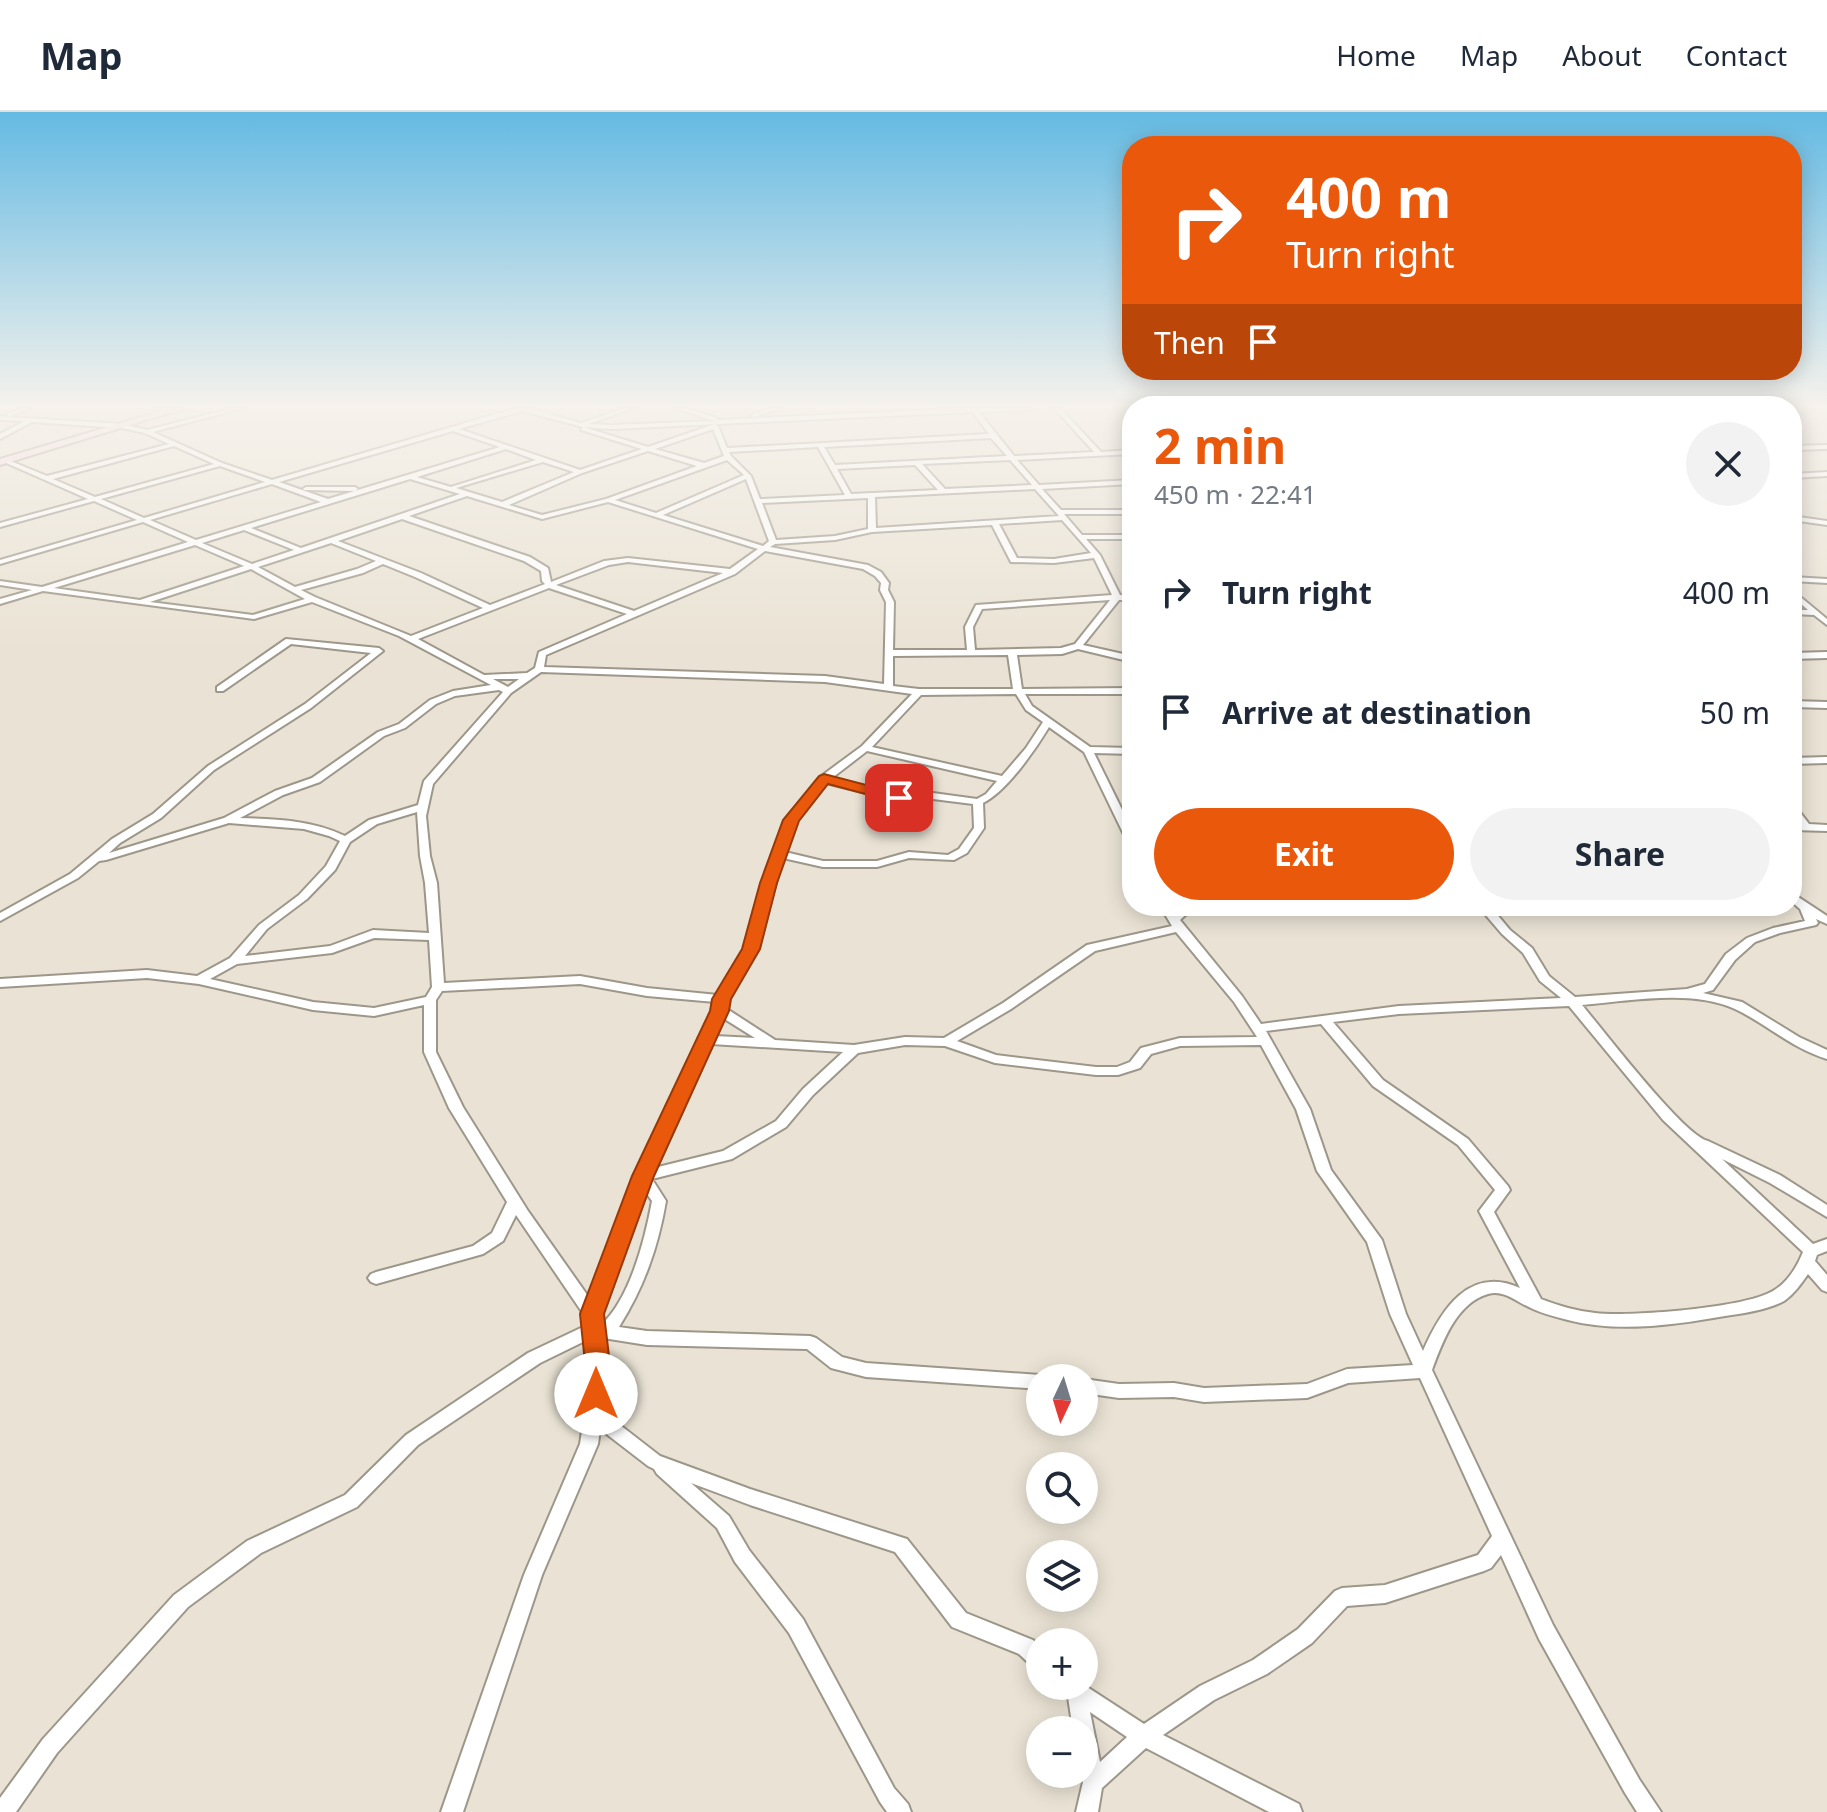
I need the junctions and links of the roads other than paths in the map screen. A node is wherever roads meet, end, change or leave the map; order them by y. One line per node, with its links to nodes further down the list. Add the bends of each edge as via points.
1 (68, 487): 21 (street)
2 (135, 487): 21 (street)
3 (247, 487): 31 (street)
4 (291, 487): 15 (street)
5 (377, 487): 16 (street)
6 (454, 487): 18 (street)
7 (544, 487): 25 (street)
8 (642, 487): 22 (street)
9 (722, 487): 29 (street)
10 (753, 487): 23 (street)
11 (844, 487): 20 (street)
12 (940, 487): 17 (street)
13 (1013, 487): 17 (street)
14 (1039, 487): 27 (street)
15 (296, 489): 16 (street); 24 (street)
16 (371, 489): 24 (street)
17 (943, 491): 19 (street)
18 (469, 493): 25 (street); 28 (street)
19 (871, 495): 20 (street); 36 (street)
20 (849, 496): 23 (street)
21 (93, 499): 31 (street); 34 (street)
22 (608, 500): 25 (street, via 542,517); 29 (street)
23 (760, 501): 40 (street)
24 (329, 502): 35 (street)
25 (502, 505)
26 (1122, 512): 27 (street)
27 (1062, 515): 32 (street); 37 (street)
28 (402, 516): 39 (street); 52 (street, via 527,559 545,570)
29 (655, 516): 42 (street)
30 (1802, 519): 33 (street)
31 (140, 520): 41 (street); 46 (street)
32 (994, 522): 36 (street); 44 (street, via 1014,560)
33 (1827, 523)
34 (0, 525)
35 (246, 528): 41 (street); 43 (street)
36 (872, 530): 40 (street)
37 (1082, 537): 38 (street); 44 (street)
38 (1122, 537)
39 (331, 541): 43 (street); 45 (street)
40 (773, 542): 42 (street)
41 (195, 543): 47 (street); 53 (street)
42 (761, 548): 48 (street); 69 (street, via 865,567 878,574 890,602)
43 (299, 550): 47 (street)
44 (1096, 555): 55 (street)
45 (383, 561): 54 (street); 61 (street)
46 (0, 562)
47 (253, 567): 54 (street); 58 (street)
48 (732, 572): 52 (street, via 628,560); 63 (street)
49 (1802, 580): 50 (street)
50 (1827, 581)
51 (0, 583): 53 (street)
52 (550, 586): 61 (street); 63 (street)
53 (48, 587): 58 (street); 59 (street)
54 (295, 589): 57 (street)
55 (1117, 597): 56 (street); 68 (street); 70 (street, via 979,607 969,627)
56 (1122, 597)
57 (312, 599): 58 (street, via 254,617); 67 (street)
58 (143, 601)
59 (0, 602)
60 (1802, 602): 64 (street)
61 (491, 609): 67 (street)
62 (1802, 612): 64 (street)
63 (631, 613): 75 (street, via 542,654)
64 (1814, 613): 65 (street); 66 (street)
65 (1827, 613)
66 (1827, 623)
67 (410, 639): 77 (street)
68 (1078, 646): 71 (street); 74 (street)
69 (889, 653): 70 (street); 80 (street)
70 (971, 653): 71 (street)
71 (1012, 653): 81 (street)
72 (1827, 655): 73 (street)
73 (1802, 656)
74 (1122, 657)
75 (539, 669): 76 (street); 80 (street, via 825,679)
76 (530, 676): 77 (street); 79 (street)
77 (483, 677): 79 (street)
78 (220, 689): 104 (street, via 289,641 379,651 308,706 211,768)
79 (503, 689): 95 (street, via 428,783); 96 (street, via 453,694 433,702 316,780)
80 (888, 689): 83 (street)
81 (1018, 691): 82 (street); 83 (street); 86 (street)
82 (1122, 691)
83 (919, 692): 87 (street)
84 (1802, 704): 85 (street)
85 (1827, 705)
86 (1047, 723): 88 (street); 93 (street)
87 (865, 748): 92 (street); 93 (street)
88 (1088, 750): 89 (street); 97 (street)
89 (1122, 751)
90 (1827, 760): 91 (street)
91 (1802, 761)
92 (824, 779): 94 (street, via 899,798); 103 (street, via 791,820)
93 (1004, 780): 94 (street)
94 (978, 802): 103 (street, via 979,828 963,851 950,858 909,855 877,864 823,864)
95 (421, 807): 102 (street, via 373,822); 113 (street)
96 (228, 820): 102 (street, via 313,827); 104 (street)
97 (1122, 820)
98 (1802, 822): 100 (street)
99 (1802, 827): 100 (street)
100 (1806, 827): 101 (street)
101 (1827, 828)
102 (346, 840): 114 (street, via 331,868 263,927)
103 (778, 853): 121 (street, via 751,949)
104 (97, 859): 110 (street)
105 (1802, 904): 106 (street)
106 (1805, 907): 111 (street); 118 (street, via 1812,923 1760,933 1728,956 1709,987)
107 (1172, 916): 112 (street)
108 (1182, 916): 112 (street)
109 (1492, 916): 120 (street, via 1528,951 1544,978)
110 (0, 918)
111 (1827, 921)
112 (1177, 924): 123 (street); 125 (street, via 1091,948)
113 (435, 937): 114 (street, via 373,934 332,949); 117 (street)
114 (234, 961): 115 (street)
115 (199, 980): 116 (street, via 147,974); 119 (street, via 313,1006 374,1012)
116 (0, 983)
117 (438, 987): 119 (street); 121 (street, via 580,980)
118 (1688, 993): 120 (street); 128 (street, via 1738,1005)
119 (430, 1000): 131 (street, via 430,1052 456,1108)
120 (1572, 1001): 122 (street, via 1399,1010); 129 (street)
121 (721, 1005): 124 (street); 126 (street)
122 (1324, 1020): 123 (street); 136 (street, via 1378,1083 1463,1142 1503,1190 1486,1211)
123 (1261, 1034): 125 (street, via 1180,1042 1146,1051 1135,1065 1118,1071 995,1059); 138 (street, via 1303,1109 1324,1171 1374,1240)
124 (704, 1039): 126 (street); 130 (street)
125 (946, 1042): 127 (street, via 905,1041)
126 (776, 1046): 127 (street)
127 (854, 1049): 130 (street, via 781,1124 727,1155)
128 (1827, 1055)
129 (1689, 1137): 132 (street, via 1775,1179); 133 (street)
130 (643, 1176): 137 (street); 137 (street, via 659,1201 652,1246 635,1289)
131 (515, 1201): 134 (street, via 498,1237 478,1250); 137 (street)
132 (1827, 1212)
133 (1815, 1253): 135 (street); 136 (street, via 1778,1298 1700,1314 1598,1320)
134 (376, 1278)
135 (1827, 1286)
136 (1537, 1305): 138 (street, via 1511,1288 1484,1288 1441,1325)
137 (597, 1326): 139 (street, via 647,1338 810,1343 837,1363 866,1370); 141 (street, via 599,1373); 150 (street, via 534,1358 412,1440 351,1501 254,1547 181,1601 50,1746)
138 (1424, 1371): 140 (street, via 1347,1376 1307,1391 1204,1395); 143 (street)
139 (1026, 1381)
140 (1098, 1388)
141 (593, 1414): 142 (street); 151 (street, via 589,1444 533,1575)
142 (654, 1461): 144 (street, via 901,1545 959,1620); 149 (street, via 723,1522 796,1626)
143 (1502, 1538): 146 (street, via 1484,1562 1385,1594 1342,1597 1305,1636); 154 (street, via 1575,1687)
144 (1026, 1647)
145 (1088, 1700): 146 (street)
146 (1144, 1736): 147 (street); 153 (street)
147 (1098, 1777)
148 (1092, 1788): 152 (street)
149 (892, 1806)
150 (3, 1812)
151 (452, 1812)
152 (1087, 1812)
153 (1291, 1812)
154 (1650, 1812)

